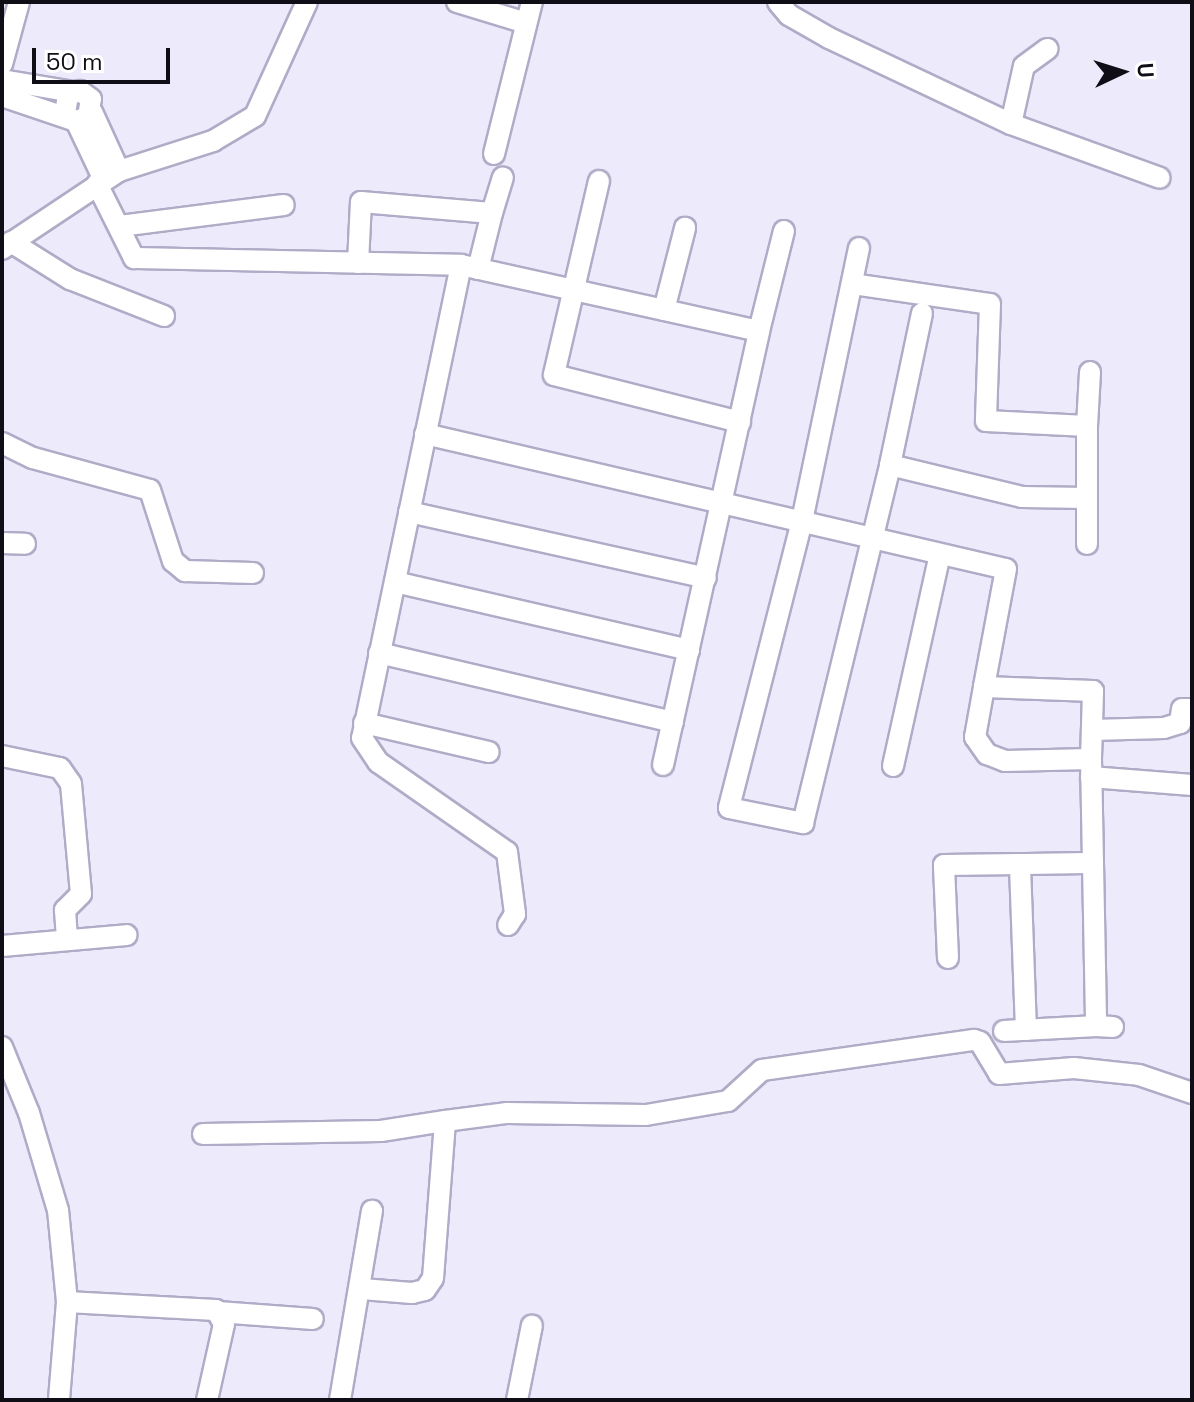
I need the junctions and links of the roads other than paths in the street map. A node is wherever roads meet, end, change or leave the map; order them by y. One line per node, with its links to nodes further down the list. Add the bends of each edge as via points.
1 (19, 2): 8 (street)
2 (307, 2): 14 (street, via 255,116 213,141)
3 (457, 2): 6 (street)
4 (532, 2): 6 (street)
5 (778, 2): 12 (street, via 789,15 829,38)
6 (526, 23): 13 (street)
7 (1047, 49): 12 (street, via 1024,66)
8 (2, 64)
9 (2, 80): 11 (street, via 86,94)
10 (2, 96): 11 (street)
11 (78, 116): 14 (street)
12 (1011, 124): 16 (street)
13 (494, 154)
14 (107, 178): 20 (street); 23 (street)
15 (503, 178): 19 (street)
16 (1160, 178)
17 (599, 181): 28 (street)
18 (284, 205): 20 (street)
19 (492, 213): 25 (street, via 361,202); 26 (street)
20 (120, 226): 25 (street, via 134,258)
21 (685, 228): 29 (street)
22 (784, 231): 32 (street)
23 (6, 246): 31 (street, via 70,279)
24 (859, 248): 27 (street)
25 (358, 263): 26 (street)
26 (469, 267): 28 (street); 36 (street)
27 (853, 284): 35 (street, via 990,304 986,421); 42 (street)
28 (571, 289): 29 (street); 34 (street, via 554,375)
29 (664, 310): 32 (street)
30 (922, 313): 38 (street)
31 (164, 316)
32 (759, 331): 34 (street)
33 (1090, 372): 35 (street)
34 (740, 422): 40 (street)
35 (1087, 426): 39 (street)
36 (425, 434): 40 (street); 41 (street)
37 (2, 443): 48 (street, via 33,458 150,490 173,561 185,571)
38 (890, 465): 39 (street, via 1022,497); 43 (street)
39 (1087, 498): 46 (street)
40 (723, 501): 42 (street); 49 (street)
41 (409, 512): 49 (street); 50 (street)
42 (802, 521): 43 (street); 43 (street, via 729,808 803,823)
43 (870, 539): 47 (street)
44 (2, 543): 45 (street)
45 (25, 544)
46 (1087, 544)
47 (940, 554): 53 (street, via 1006,569); 61 (street)
48 (253, 573)
49 (706, 578): 51 (street)
50 (395, 582): 51 (street); 52 (street)
51 (689, 650): 55 (street)
52 (379, 653): 55 (street); 56 (street)
53 (984, 687): 57 (street, via 1093,691); 62 (street, via 975,737 987,754 1005,761)
54 (1192, 709): 57 (street, via 1182,709 1180,723 1164,728)
55 (673, 722): 60 (street)
56 (364, 723): 58 (street); 66 (street, via 362,738 378,762 507,852 515,914)
57 (1092, 730): 62 (street)
58 (489, 752)
59 (2, 756): 68 (street, via 60,768 71,784 81,894 65,910)
60 (663, 765)
61 (893, 766)
62 (1091, 768): 63 (street); 64 (street)
63 (1192, 785)
64 (1093, 863): 65 (street); 71 (street, via 1104,1027)
65 (1020, 864): 70 (street, via 944,865); 71 (street)
66 (508, 925)
67 (127, 935): 68 (street)
68 (67, 940): 69 (street)
69 (2, 946)
70 (948, 958)
71 (1026, 1030): 72 (street)
72 (1004, 1031)
73 (2, 1047): 79 (street, via 29,1113 58,1210)
74 (1192, 1093): 75 (street, via 1139,1075 1087,1069 999,1074 974,1040 762,1070 728,1101 622,1117 507,1113)
75 (445, 1121): 76 (street, via 381,1131); 78 (street, via 433,1278 425,1290 412,1293)
76 (203, 1134)
77 (372, 1211): 78 (street)
78 (362, 1289): 85 (street)
79 (67, 1302): 80 (street); 83 (street)
80 (218, 1312): 81 (street); 84 (street, via 224,1324)
81 (313, 1319)
82 (532, 1325): 86 (street)
83 (59, 1400)
84 (207, 1400)
85 (340, 1400)
86 (517, 1400)

